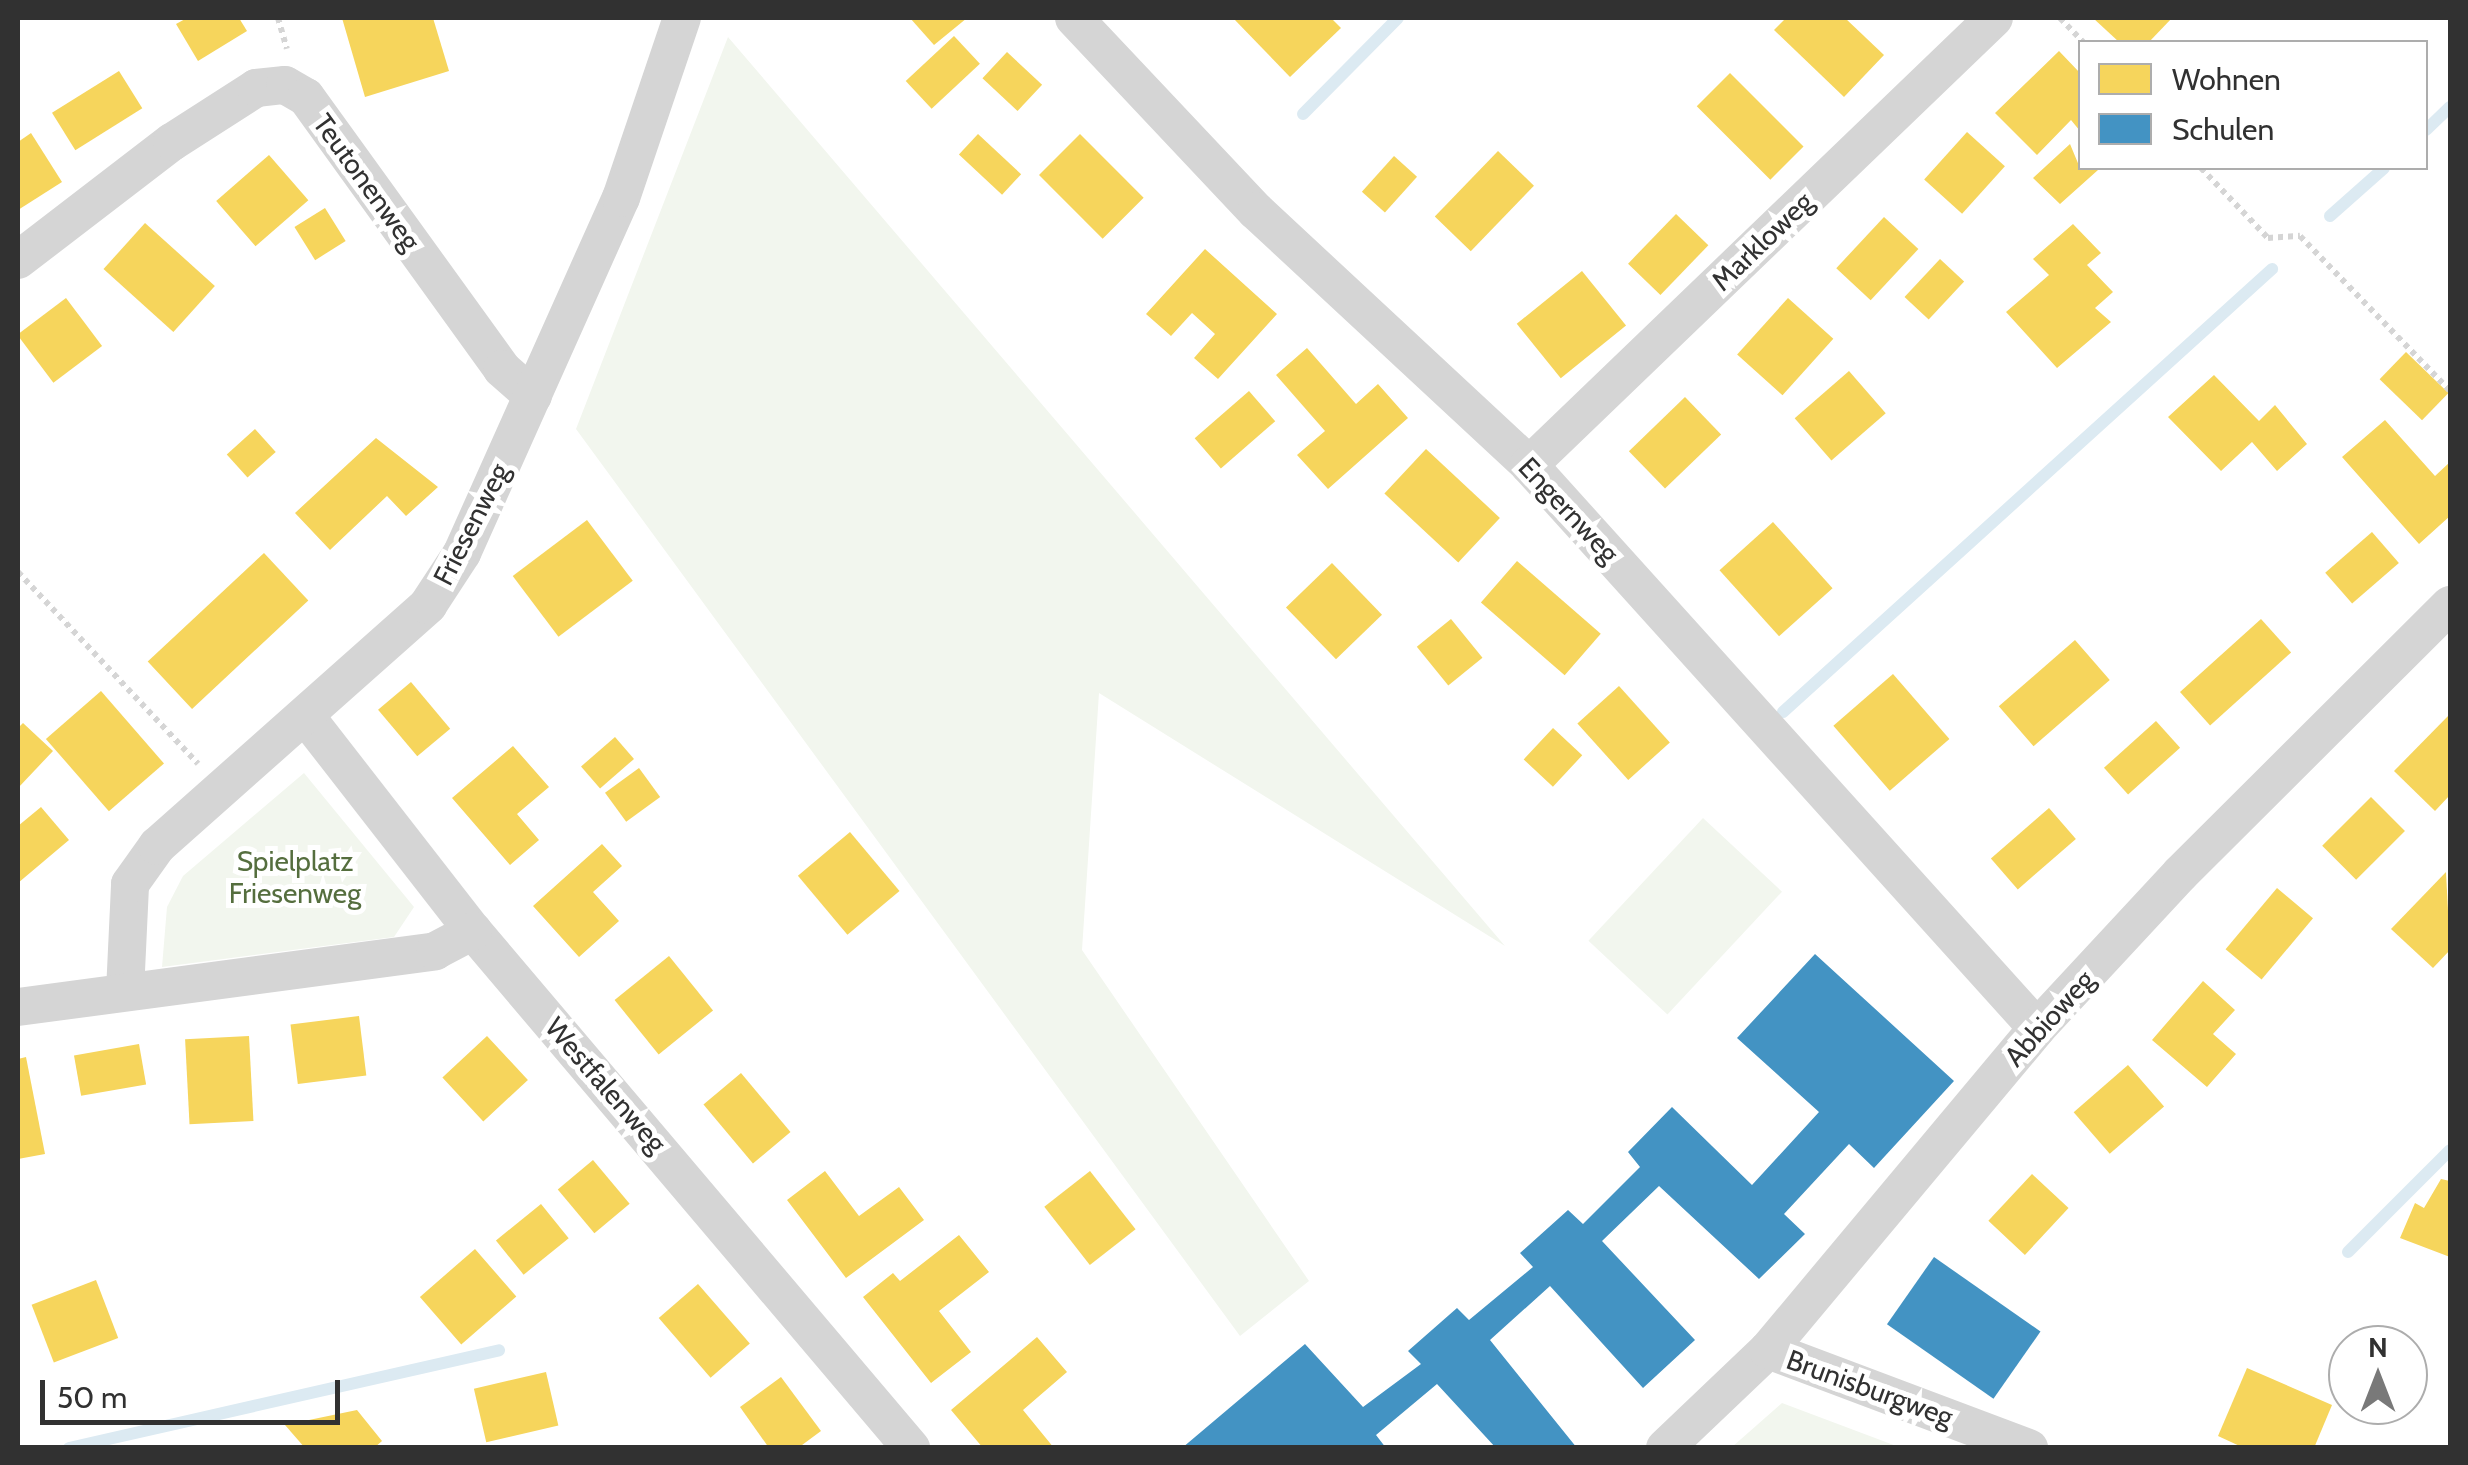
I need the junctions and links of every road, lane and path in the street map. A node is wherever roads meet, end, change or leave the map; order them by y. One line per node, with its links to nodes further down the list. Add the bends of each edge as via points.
1 (682, 18): 9 (street, Friesenweg, via 621,198)
2 (1074, 18): 10 (street, Engernweg, via 1256,210)
3 (1994, 18): 10 (street, Markloweg)
4 (2060, 18): 5 (path)
5 (2082, 40)
6 (2204, 170): 8 (path, via 2268,238 2300,236)
7 (18, 260): 9 (street, Teutonenweg, via 172,142 256,88 285,85 306,98 502,369)
8 (2450, 390)
9 (533, 396): 13 (street, Friesenweg, via 462,553 428,605)
10 (1530, 465): 18 (street, Engernweg)
11 (18, 572): 14 (path)
12 (2450, 605): 18 (street, Abbioweg)
13 (306, 718): 14 (street, Friesenweg); 15 (street, Westfalenweg)
14 (222, 791): 16 (street, Friesenweg, via 157,846 130,884)
15 (473, 931): 16 (street, via 435,951); 20 (street, Westfalenweg)
16 (125, 992): 17 (street)
17 (18, 1007)
18 (2037, 1028): 19 (street, Abbioweg)
19 (1768, 1350): 21 (street, Abbioweg); 22 (street, Brunisburgweg)
20 (911, 1448)
21 (1665, 1448)
22 (2030, 1448)

